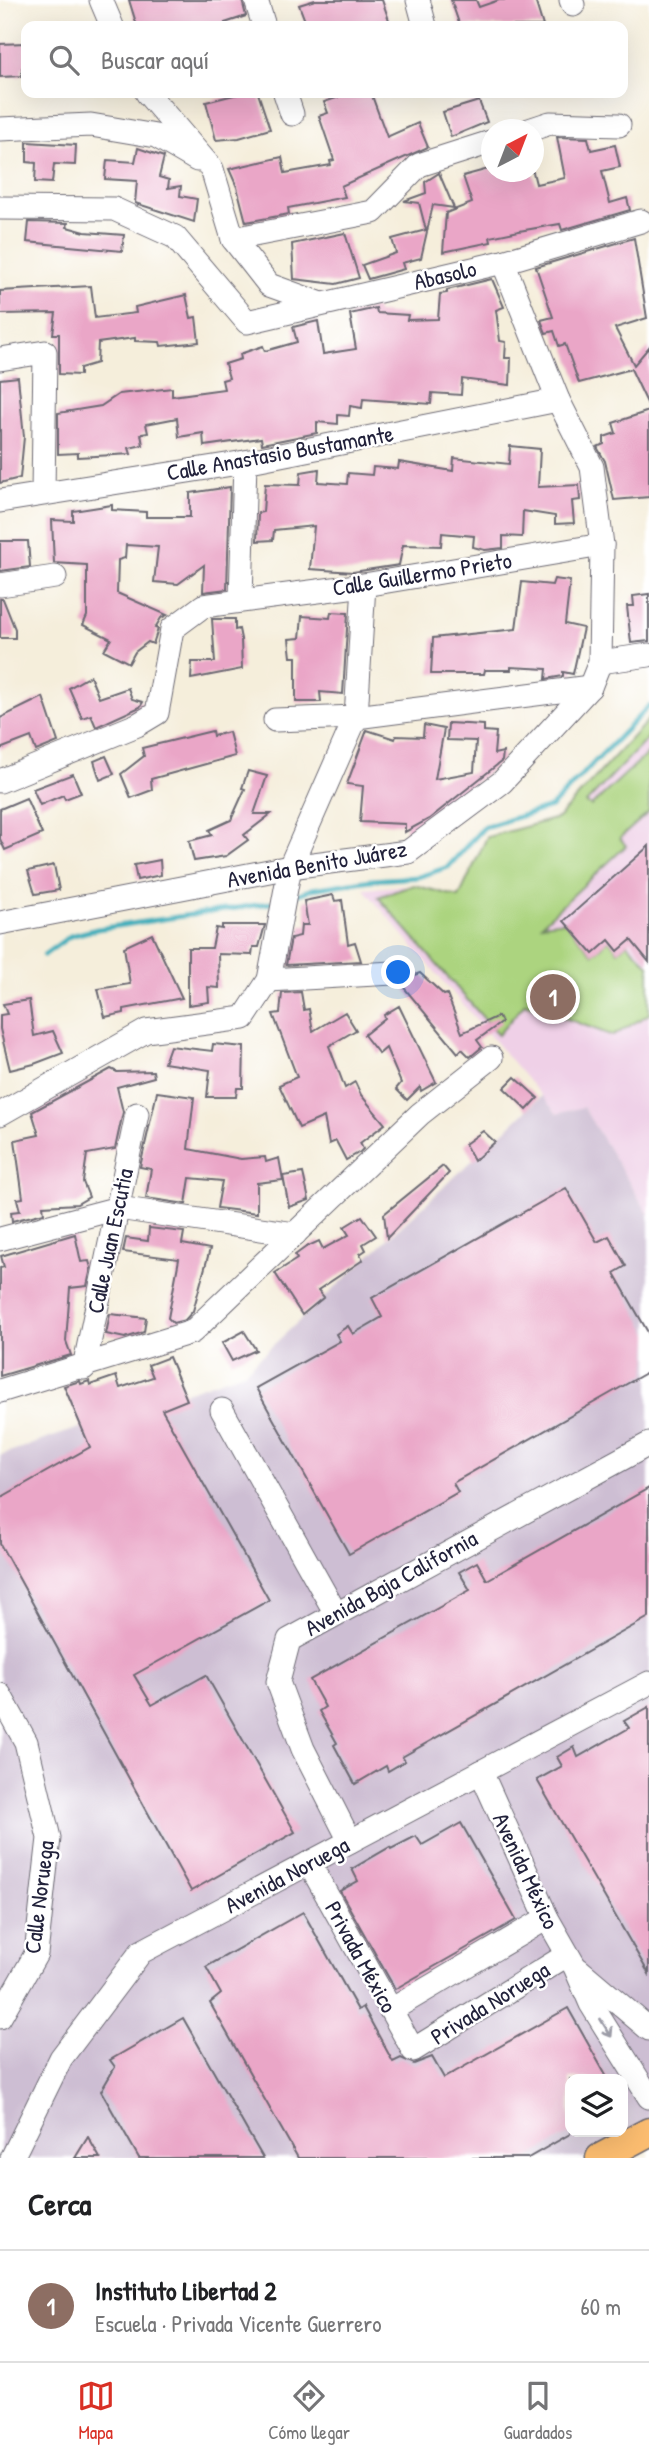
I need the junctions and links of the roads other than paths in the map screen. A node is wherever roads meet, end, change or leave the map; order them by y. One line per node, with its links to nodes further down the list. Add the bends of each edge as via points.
1 (101, 0): 4 (street)
2 (256, 0): 5 (street)
3 (418, 0): 6 (street)
4 (110, 21)
5 (262, 21)
6 (424, 21)
7 (151, 98): 12 (street)
8 (544, 125): 9 (street)
9 (619, 125)
10 (0, 129): 12 (street, via 90,125 156,136)
11 (481, 145): 15 (street, via 419,165 373,212)
12 (212, 169): 15 (street)
13 (0, 208): 17 (street, Abasolo, via 114,209 175,237 247,322)
14 (641, 221): 16 (street, Abasolo)
15 (233, 239): 17 (street, via 269,285)
16 (503, 262): 17 (street, Abasolo); 19 (street, Avenida Benito Juárez)
17 (319, 303)
18 (0, 359): 21 (street, via 45,352)
19 (558, 400): 20 (street, Calle Anastasio Bustamante); 23 (street, Avenida Benito Juárez, via 592,467)
20 (245, 462): 21 (street, Calle Anastasio Bustamante); 27 (street)
21 (43, 493): 22 (street, Calle Anastasio Bustamante)
22 (0, 500)
23 (601, 545): 26 (street, Calle Guillermo Prieto); 29 (street, Avenida Benito Juárez)
24 (55, 577): 25 (street)
25 (0, 585)
26 (365, 585): 27 (street, Calle Guillermo Prieto); 31 (street)
27 (241, 599): 33 (street, Calle Guillermo Prieto, via 203,606 172,629 158,713)
28 (649, 655): 29 (street)
29 (600, 662): 30 (street, Avenida Benito Juárez)
30 (590, 687): 31 (street); 34 (street, Avenida Benito Juárez, via 502,782 408,852)
31 (356, 717): 32 (street); 34 (street)
32 (275, 720)
33 (0, 780)
34 (286, 888): 35 (street, Avenida Benito Juárez); 37 (street)
35 (0, 923)
36 (393, 974): 37 (street)
37 (269, 980): 39 (street, via 244,1018 146,1031)
38 (491, 1058): 42 (street, via 419,1114)
39 (0, 1114)
40 (137, 1114): 41 (street, Calle Juan Escutia)
41 (118, 1208): 42 (street); 43 (street); 44 (street, Calle Juan Escutia)
42 (295, 1234): 44 (street, via 192,1332)
43 (0, 1239)
44 (84, 1368): 45 (street)
45 (0, 1391)
46 (222, 1410): 48 (street)
47 (649, 1444): 48 (street, Avenida Baja California)
48 (335, 1612): 52 (street, Avenida Baja California, via 289,1640 278,1682 303,1749)
49 (649, 1684): 51 (street, Avenida Noruega)
50 (0, 1695): 57 (street, Calle Noruega, via 26,1742 49,1838 36,1954)
51 (481, 1772): 52 (street, Avenida Noruega); 54 (street, Avenida México)
52 (350, 1841): 53 (street, Avenida Noruega)
53 (309, 1863): 56 (street, Privada México); 62 (street, Avenida Noruega, via 141,1952 61,2058)
54 (547, 1918): 55 (street, Avenida México); 56 (street)
55 (571, 1961): 58 (street, Avenida México); 59 (street, Privada Noruega); 60 (street, Avenida México, one-way to 60, via 591,2004)
56 (391, 2010): 59 (street, Privada México)
57 (0, 2017)
58 (649, 2029)
59 (413, 2050)
60 (649, 2097)
61 (638, 2144): 63 (main road)
62 (12, 2158)
63 (600, 2158)

